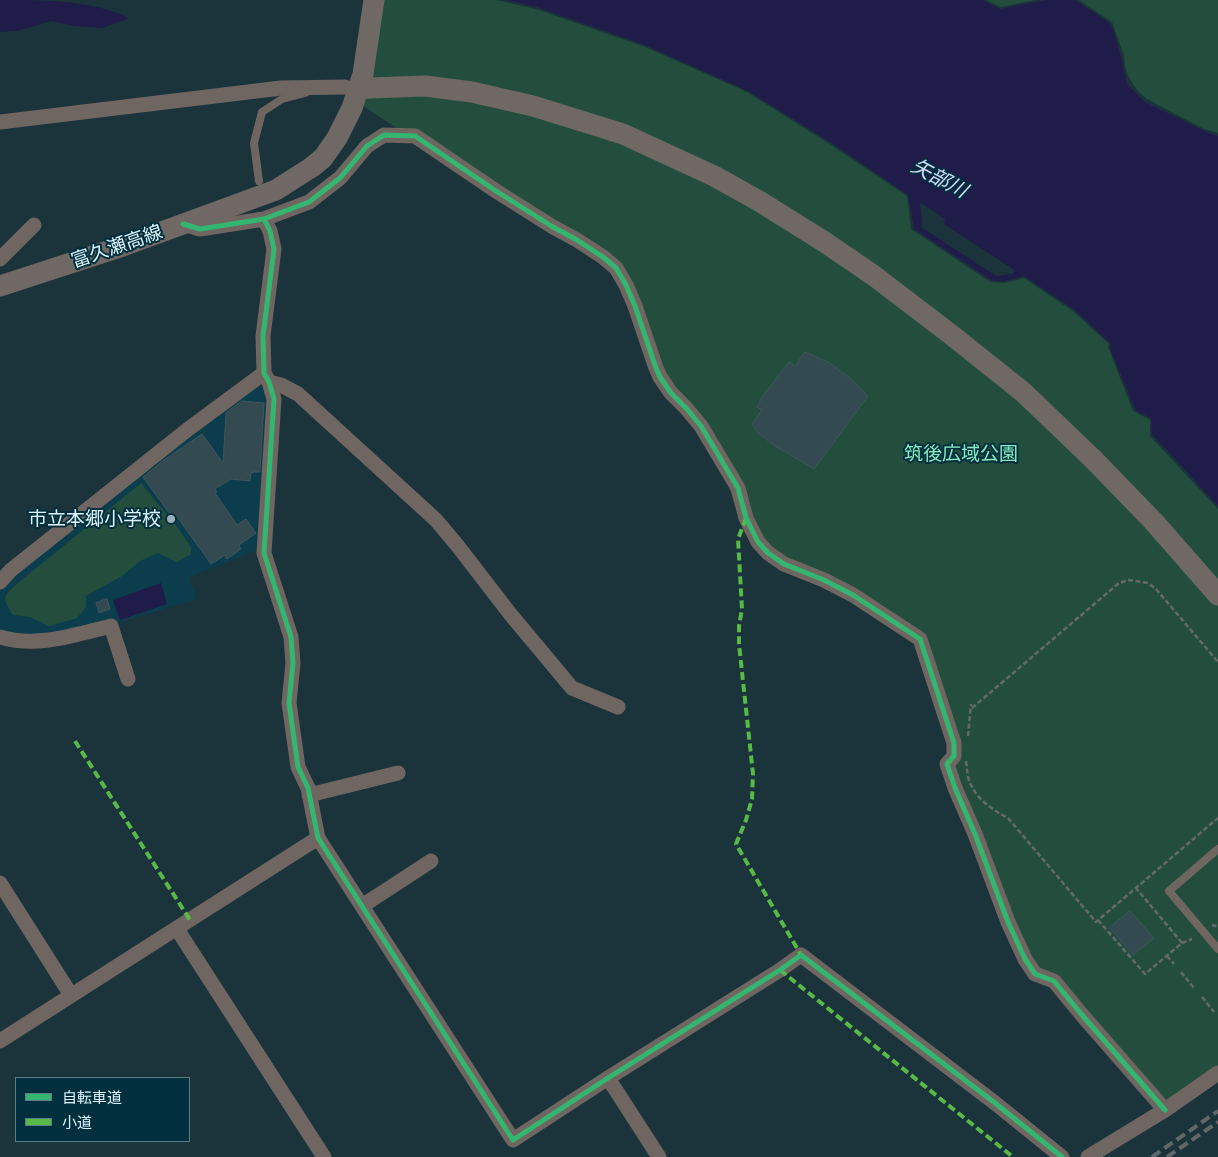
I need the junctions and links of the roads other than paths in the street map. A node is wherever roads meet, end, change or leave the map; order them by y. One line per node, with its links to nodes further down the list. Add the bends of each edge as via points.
1 (374, 0): 2 (street, 富久瀬高線)
2 (355, 83): 3 (street); 7 (street, 富久瀬高線, via 352,108 323,158 276,190); 13 (street, via 370,88 425,86 472,92 533,106 623,134 760,201 873,275 1023,392 1154,522)
3 (323, 87): 4 (street, via 281,88); 5 (lane, via 282,99 262,112 254,142)
4 (0, 122)
5 (259, 181)
6 (263, 215): 7 (street, via 200,229); 11 (street, via 274,249 263,336); 30 (street, via 309,202 340,178 368,146 384,135 415,136 616,268 635,306 660,377 701,426 738,488 746,518 758,542 784,564 853,595 920,639 954,743 954,756 947,764 1025,959 1035,974 1054,981)
7 (183, 224): 10 (street, 富久瀬高線)
8 (34, 225): 9 (street)
9 (0, 259)
10 (0, 286)
11 (266, 377): 12 (street, via 187,430); 16 (street, via 298,394 436,520 572,688); 18 (street, via 274,399 264,553 291,637 293,663 289,702 298,767)
12 (0, 582)
13 (1218, 595)
14 (0, 638): 15 (street, via 51,641 111,626)
15 (128, 679)
16 (618, 707)
17 (398, 773): 18 (street)
18 (309, 795): 19 (street)
19 (318, 838): 23 (street); 24 (street)
20 (1218, 850): 25 (lane, via 1169,891)
21 (431, 861): 23 (street)
22 (0, 883): 26 (street)
23 (362, 906): 29 (street, via 513,1140)
24 (177, 929): 26 (street); 31 (street)
25 (1218, 950)
26 (72, 995): 27 (street)
27 (0, 1041)
28 (1218, 1073): 30 (street)
29 (608, 1078): 32 (street); 33 (street, via 801,955)
30 (1165, 1110): 34 (street)
31 (324, 1157)
32 (659, 1157)
33 (1062, 1157)
34 (1088, 1157)

